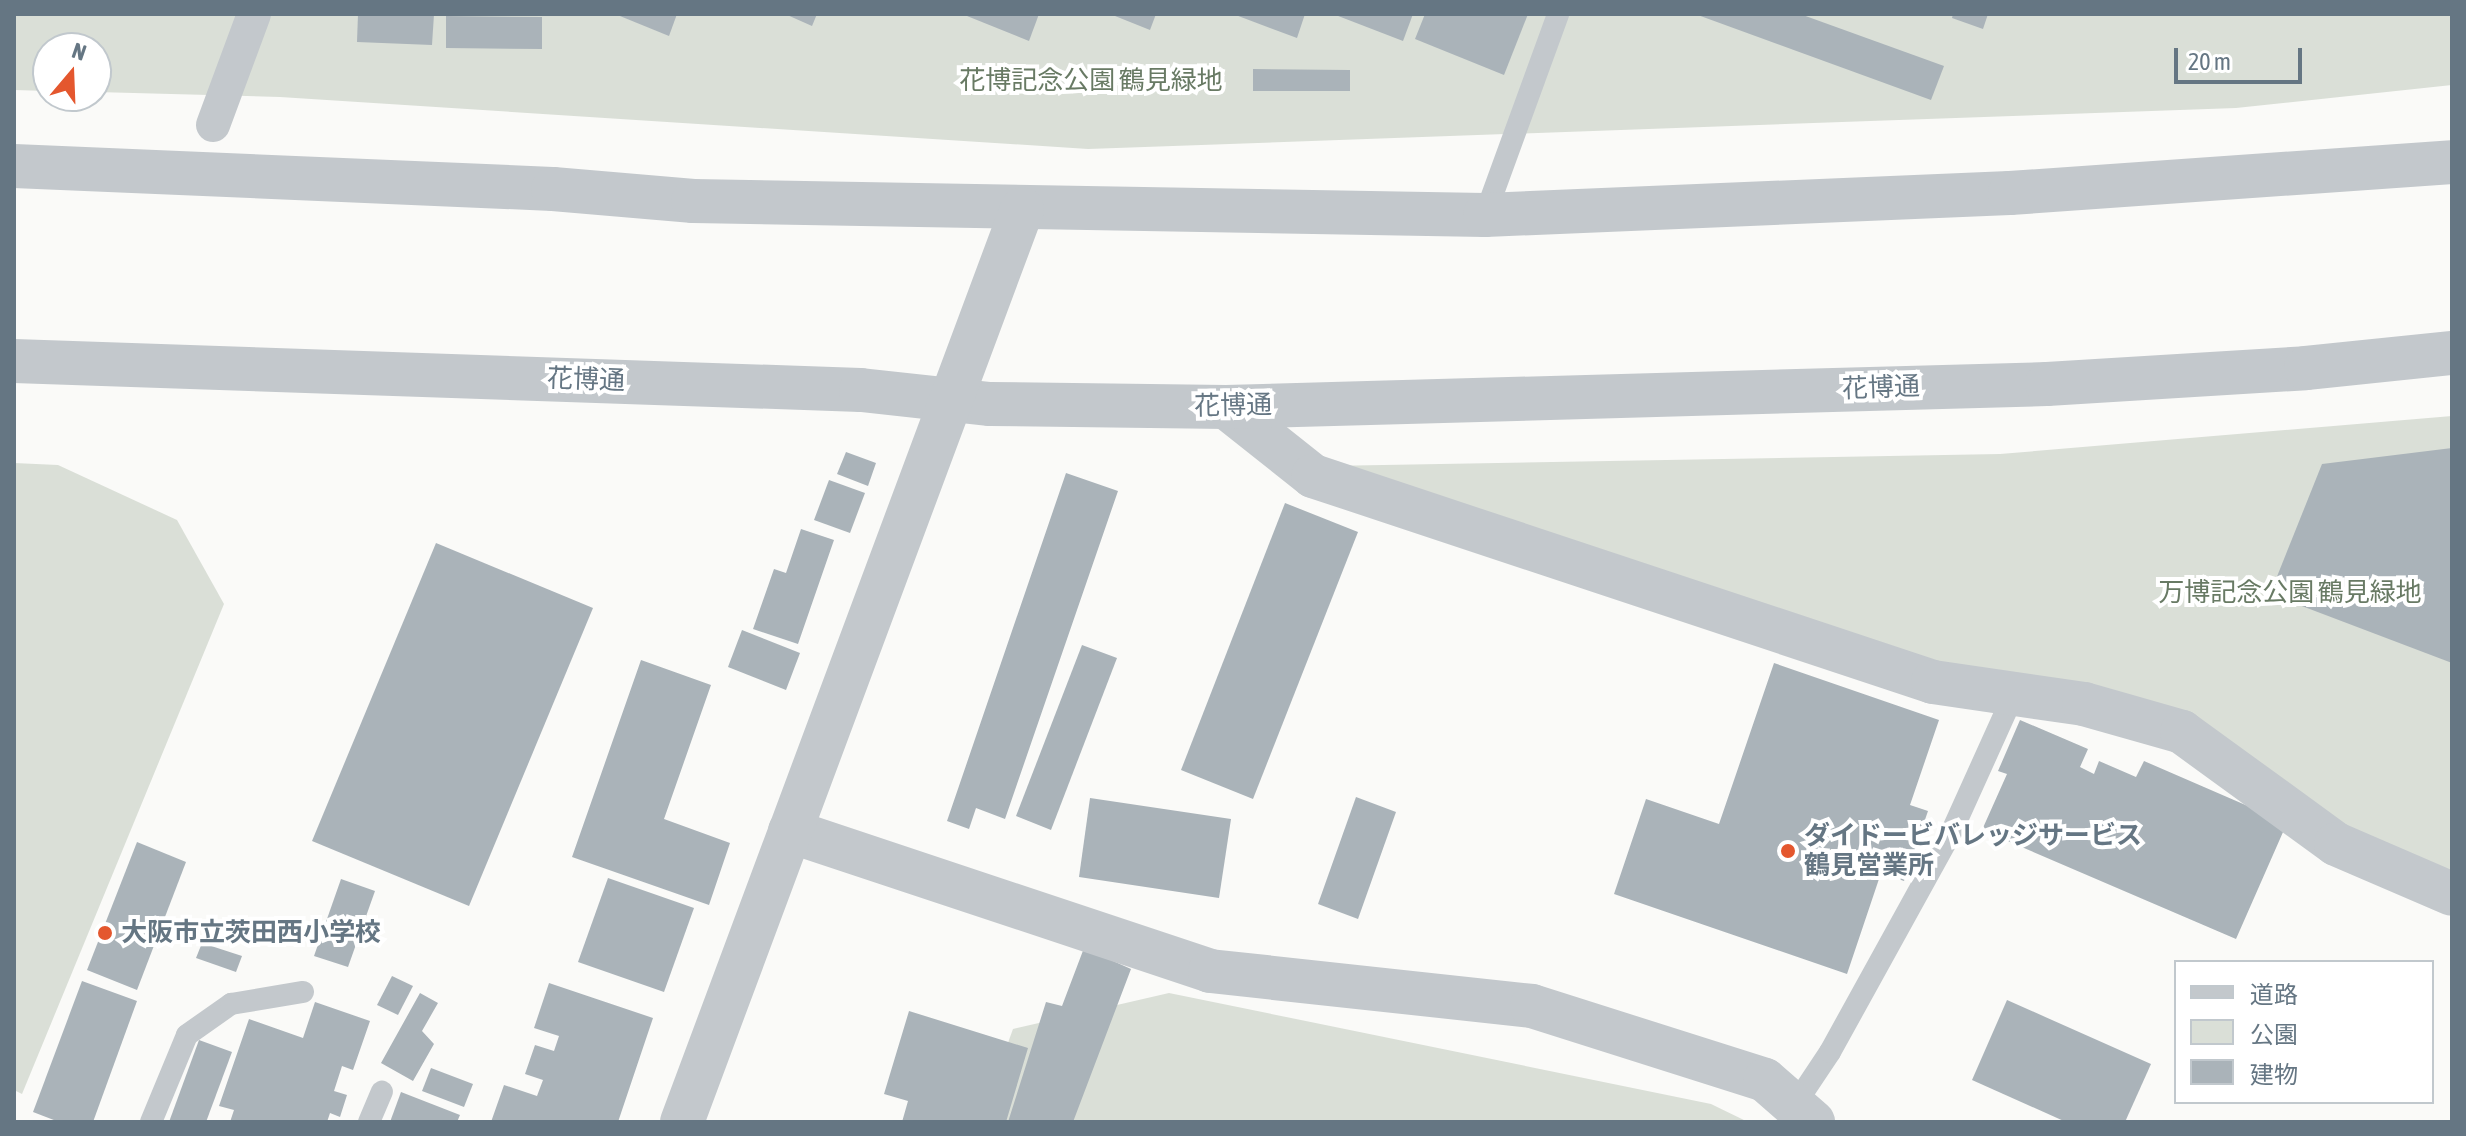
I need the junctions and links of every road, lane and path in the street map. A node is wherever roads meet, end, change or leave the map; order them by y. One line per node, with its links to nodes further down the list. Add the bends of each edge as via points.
1 (254, 14): 3 (street)
2 (1558, 14): 7 (lane)
3 (213, 125)
4 (2452, 162): 7 (street, via 2010,193)
5 (14, 166): 6 (street, via 537,188 693,201)
6 (1022, 209): 7 (street, via 1105,206); 10 (street)
7 (1485, 215)
8 (2452, 353): 11 (street, 花博通, via 2047,384)
9 (14, 361): 10 (street, 花博通, via 861,390)
10 (949, 402): 11 (street, 花博通); 13 (street)
11 (1226, 407): 12 (street, via 1313,476 1933,682)
12 (2014, 694): 14 (street, via 2084,704 2182,732 2336,844); 17 (lane, via 1952,831 1830,1052)
13 (790, 831): 17 (street, via 1210,971 1532,1006 1765,1080); 20 (street)
14 (2452, 894)
15 (303, 992): 18 (lane, via 231,1004 187,1035)
16 (382, 1092): 19 (lane)
17 (1804, 1114)
18 (151, 1122)
19 (369, 1122)
20 (682, 1122)

